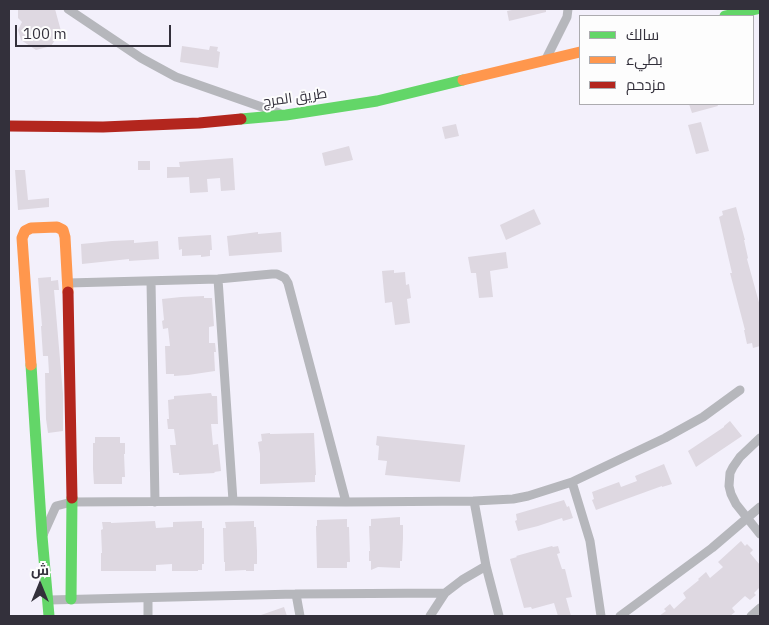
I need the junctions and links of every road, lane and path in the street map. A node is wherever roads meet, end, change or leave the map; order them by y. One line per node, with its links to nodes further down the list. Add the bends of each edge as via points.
1 (68, 9): 7 (street, via 140,58 176,77)
2 (568, 9): 6 (street)
3 (757, 9): 4 (main road)
4 (730, 15)
5 (579, 52): 6 (main road, طريق المرج)
6 (545, 61): 7 (main road, طريق المرج, via 376,101)
7 (286, 115): 8 (main road, طريق المرج, via 180,124)
8 (9, 126)
9 (218, 279): 10 (street); 15 (street); 19 (street, via 276,274 288,283)
10 (151, 280): 11 (street); 18 (street)
11 (68, 283): 17 (main road); 23 (main road, via 63,230 57,227 25,231 22,238)
12 (740, 390): 14 (street, via 703,417 665,438)
13 (760, 438): 21 (street, via 736,462 730,473 731,494)
14 (572, 482): 16 (street, via 513,499); 36 (street, via 590,541)
15 (233, 501): 18 (street); 19 (street)
16 (474, 501): 19 (street); 24 (street)
17 (72, 502): 18 (street); 23 (street, via 56,506); 28 (main road)
18 (155, 502)
19 (346, 502)
20 (760, 507): 21 (street)
21 (747, 518): 22 (street); 37 (street)
22 (760, 534)
23 (42, 536): 29 (main road)
24 (486, 566): 25 (street); 35 (street)
25 (445, 593): 26 (street); 34 (street)
26 (296, 594): 27 (street); 33 (street)
27 (148, 598): 28 (street); 32 (street)
28 (71, 599): 29 (street)
29 (49, 600): 31 (main road)
30 (760, 608): 38 (street)
31 (50, 616)
32 (148, 616)
33 (300, 616)
34 (430, 616)
35 (499, 616)
36 (601, 616)
37 (620, 616)
38 (751, 616)

